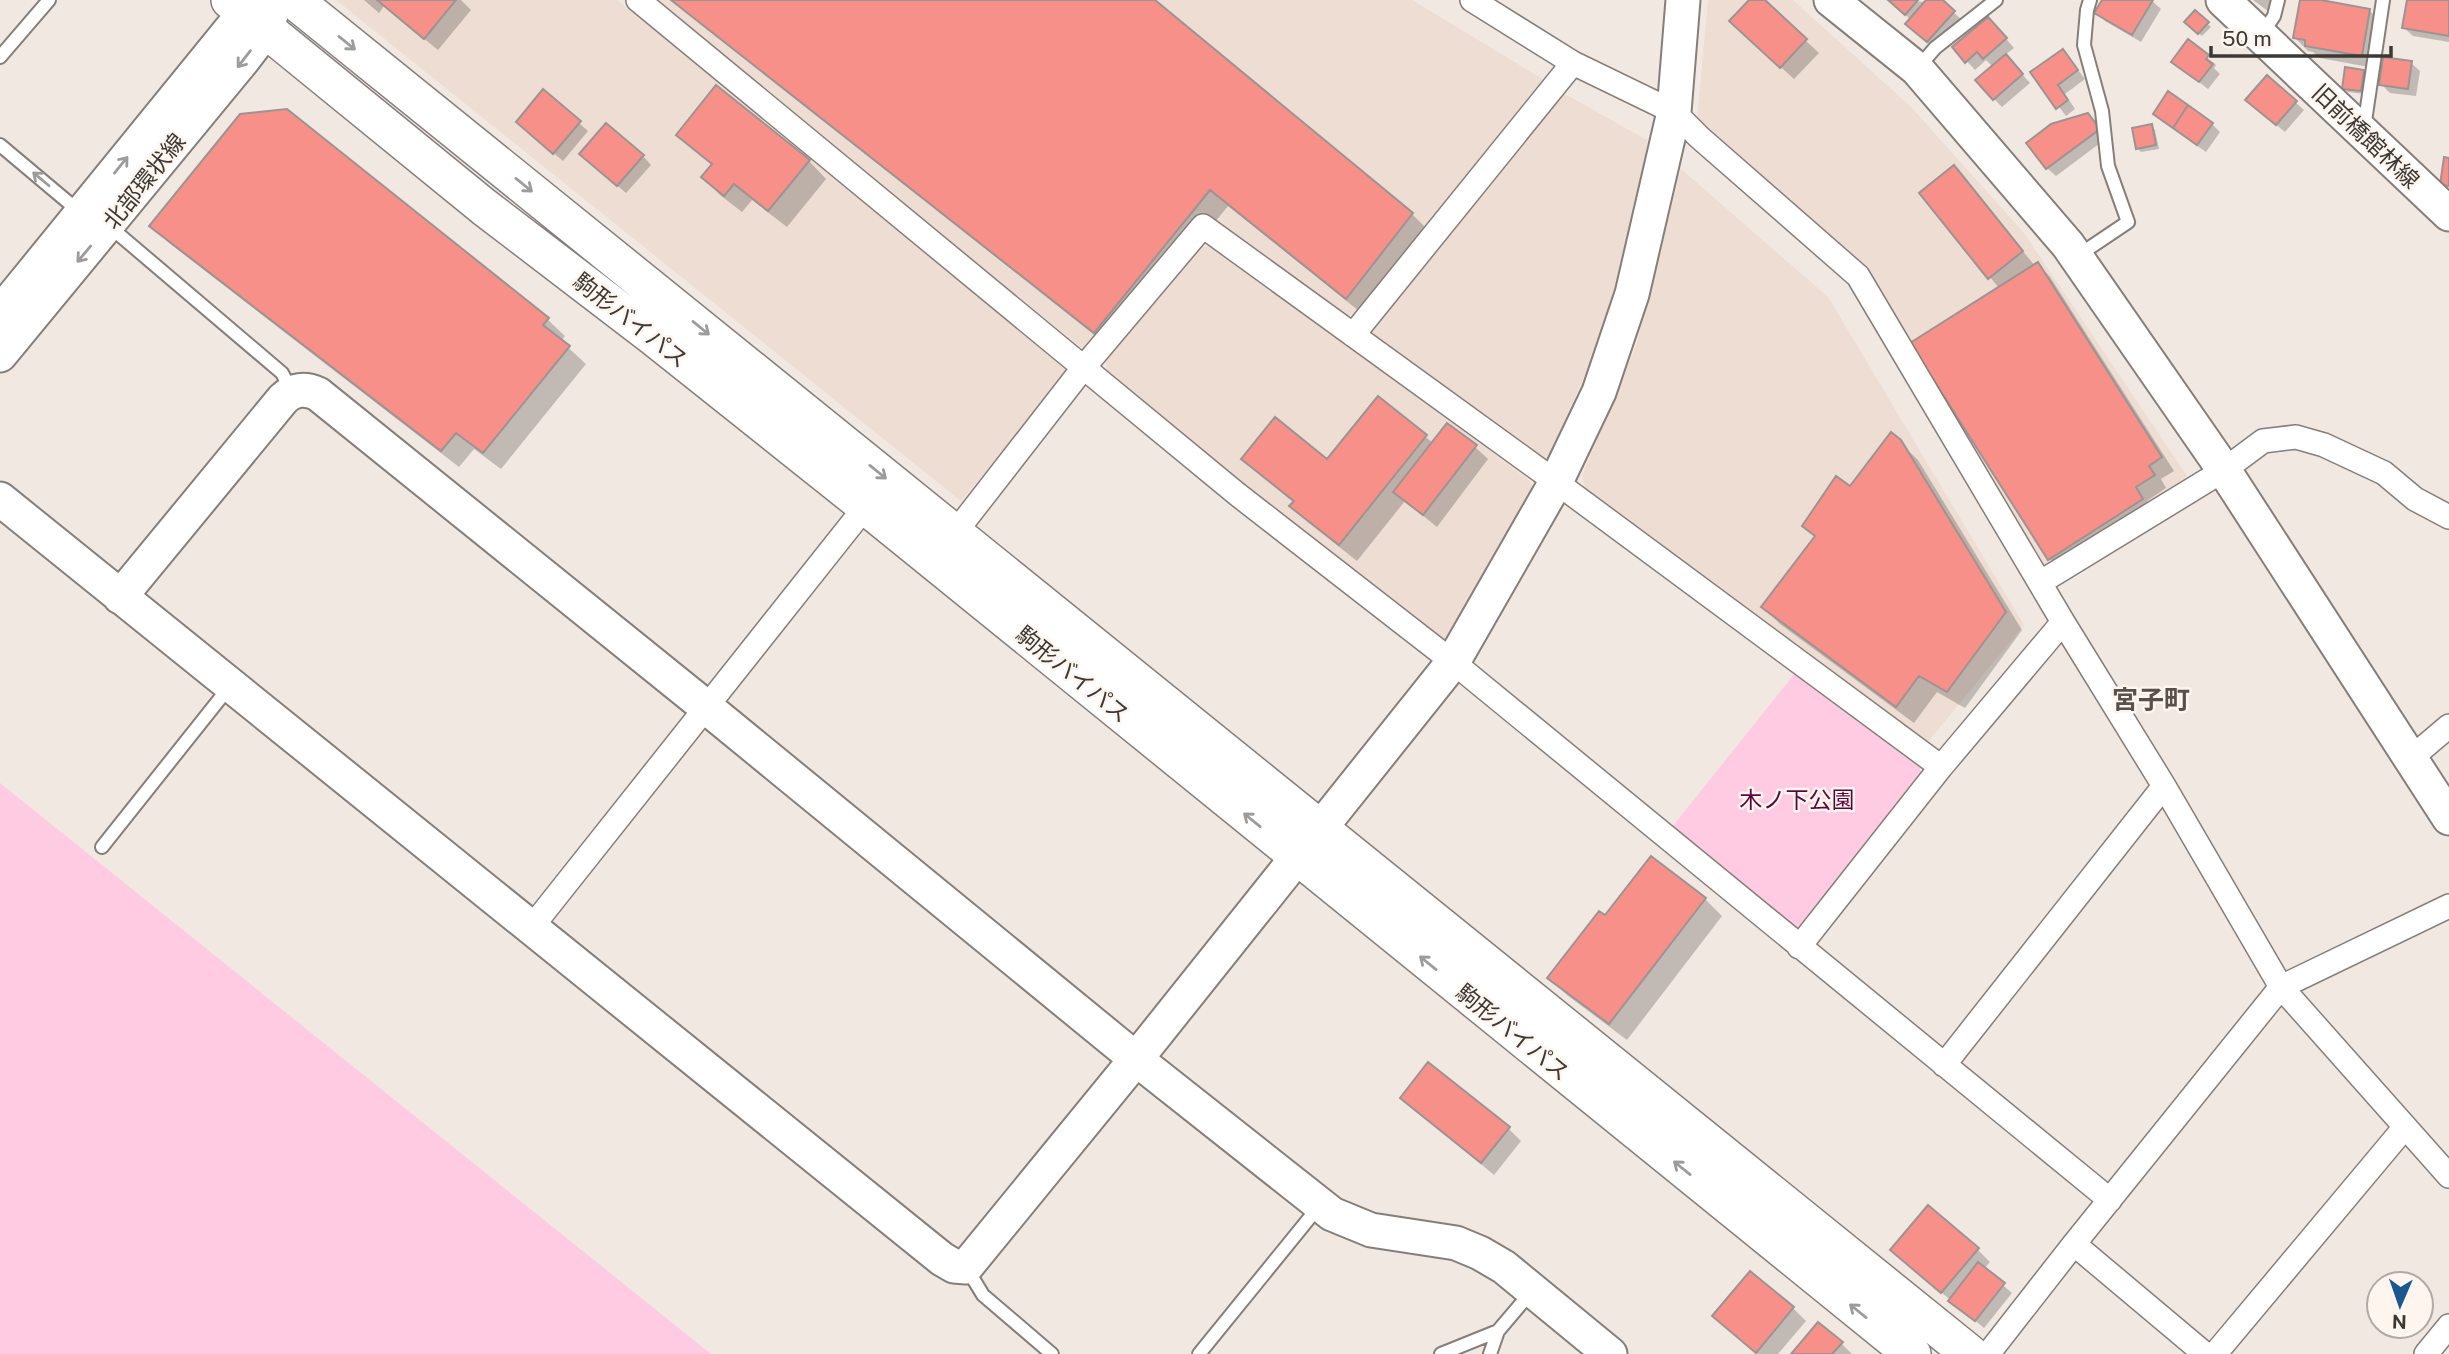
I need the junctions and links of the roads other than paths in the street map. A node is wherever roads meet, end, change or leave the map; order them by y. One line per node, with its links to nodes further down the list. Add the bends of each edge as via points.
1 (49, 0): 14 (lane)
2 (293, 0): 33 (main road, 駒形バイパス, one-way to 33)
3 (638, 0): 26 (street)
4 (1472, 0): 15 (street)
5 (1683, 0): 17 (street)
6 (1831, 0): 16 (street)
7 (1996, 0): 16 (lane)
8 (2090, 0): 22 (lane, via 2084,45 2102,111 2108,166 2128,222)
9 (2223, 0): 13 (street, 旧前橋館林線)
10 (2278, 0): 13 (lane)
11 (2383, 0): 18 (lane)
12 (256, 8): 21 (street, 北部環状線); 31 (main road, 駒形バイパス, via 484,207)
13 (2261, 36): 18 (street, 旧前橋館林線)
14 (0, 57)
15 (1573, 62): 17 (street); 24 (street)
16 (1917, 69): 22 (street)
17 (1674, 112): 29 (street, via 1632,294 1599,392); 34 (street, via 1858,276)
18 (2364, 132): 20 (street, 旧前橋館林線)
19 (0, 145): 21 (lane, one-way to 19)
20 (2449, 214)
21 (95, 219): 23 (street, 北部環状線); 25 (street, 北部環状線, one-way to 25); 27 (lane, via 282,373)
22 (2076, 257): 28 (street)
23 (0, 313)
24 (1353, 335): 26 (street, via 1203,226); 29 (street)
25 (0, 355)
26 (1084, 368): 33 (street); 37 (street)
27 (292, 392): 35 (street); 39 (street, via 318,394)
28 (2224, 470): 32 (street, via 2263,441 2296,437 2384,473 2415,499); 34 (street); 41 (street)
29 (1556, 482): 37 (street); 42 (street)
30 (0, 499): 35 (street)
31 (866, 506): 39 (street); 47 (main road, 駒形バイパス, one-way to 31)
32 (2449, 517)
33 (954, 534): 45 (main road, 駒形バイパス)
34 (2041, 582): 36 (street)
35 (120, 597): 38 (street)
36 (2063, 622): 42 (street); 43 (street)
37 (1453, 662): 45 (street); 50 (street)
38 (231, 685): 46 (lane); 49 (street)
39 (706, 707): 49 (street); 52 (street)
40 (2449, 726): 41 (street)
41 (2410, 759): 44 (street)
42 (1941, 767): 50 (street)
43 (2164, 786): 51 (street); 53 (street)
44 (2449, 818)
45 (1320, 827): 47 (street); 69 (main road, 駒形バイパス)
46 (102, 847)
47 (1298, 858): 52 (street); 68 (main road, 駒形バイパス, one-way to 47)
48 (2449, 906): 51 (street)
49 (531, 928): 59 (street, via 942,1259)
50 (1799, 947): 53 (street)
51 (2281, 987): 54 (street); 56 (street)
52 (1136, 1059): 57 (street); 59 (street)
53 (1944, 1065): 56 (street)
54 (2405, 1127): 55 (street); 72 (street)
55 (2449, 1176)
56 (2110, 1200): 58 (street)
57 (1321, 1204): 60 (street, via 1332,1214 1371,1230 1456,1243 1480,1252); 64 (lane)
58 (2074, 1244): 70 (street); 71 (street)
59 (966, 1267): 63 (lane, via 983,1295)
60 (1533, 1290): 62 (lane); 67 (street)
61 (2449, 1326): 73 (street)
62 (1498, 1331): 65 (lane); 66 (lane)
63 (1052, 1354)
64 (1199, 1354)
65 (1441, 1354)
66 (1490, 1354)
67 (1610, 1354)
68 (1912, 1354)
69 (1970, 1354)
70 (1987, 1354)
71 (2205, 1354)
72 (2215, 1354)
73 (2426, 1354)

